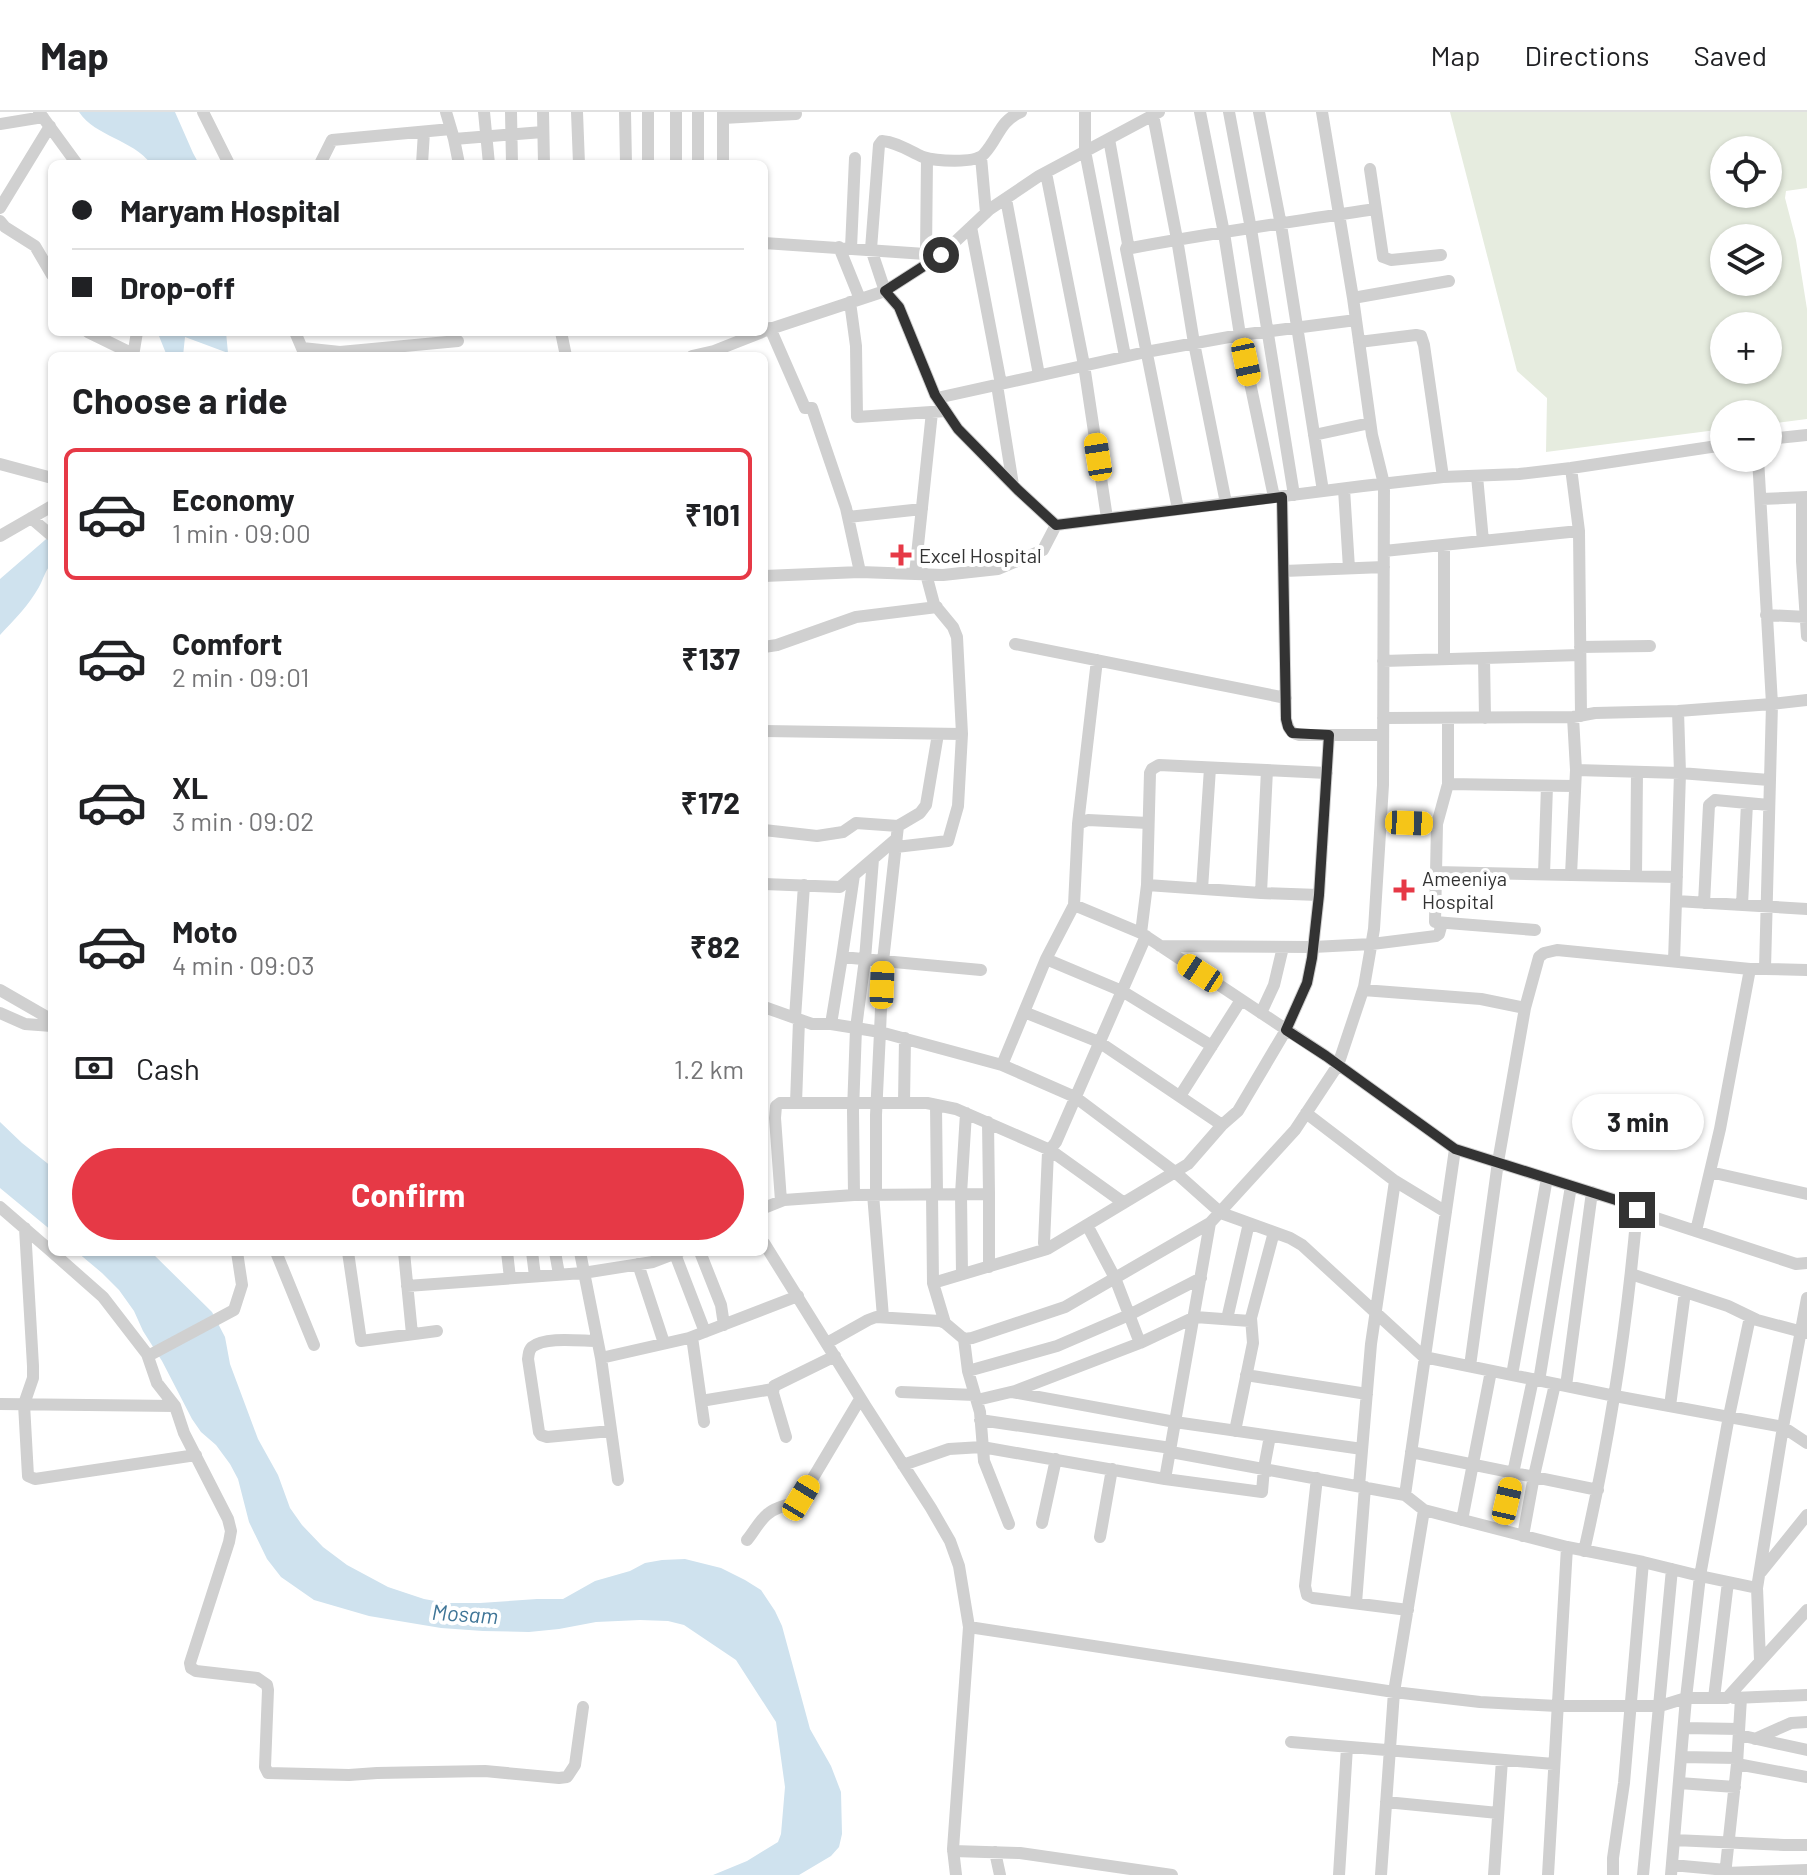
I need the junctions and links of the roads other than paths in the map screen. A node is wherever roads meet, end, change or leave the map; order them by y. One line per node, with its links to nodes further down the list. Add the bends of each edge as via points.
1 (203, 112): 34 (street)
2 (446, 112): 25 (street)
3 (484, 112): 27 (street)
4 (511, 112): 26 (street)
5 (543, 112): 24 (street)
6 (577, 112): 41 (street)
7 (625, 112): 42 (street)
8 (648, 112): 43 (street)
9 (676, 112): 44 (street)
10 (698, 112): 45 (street)
11 (1021, 112): 20 (street)
12 (1085, 112): 29 (street)
13 (1200, 112): 59 (street)
14 (1229, 112): 57 (street)
15 (1259, 112): 55 (street)
16 (1322, 112): 53 (street)
17 (796, 114): 19 (street)
18 (1156, 114): 28 (street); 60 (street)
19 (723, 115): 46 (street)
20 (1005, 117): 30 (street)
21 (44, 119): 22 (street); 33 (street); 50 (street)
22 (0, 124)
23 (424, 132): 25 (street); 35 (street, via 332,140); 36 (street)
24 (543, 132): 26 (street); 40 (street)
25 (453, 134): 27 (street); 37 (street)
26 (511, 134): 27 (street); 39 (street)
27 (486, 136): 38 (street)
28 (1109, 139): 29 (street); 64 (street)
29 (1085, 151): 48 (street); 88 (street)
30 (981, 157): 32 (street); 52 (street)
31 (855, 158): 62 (street)
32 (927, 158): 63 (street, via 891,142 879,145); 65 (street)
33 (74, 160)
34 (227, 160)
35 (322, 160)
36 (422, 160)
37 (458, 160)
38 (489, 160)
39 (512, 160)
40 (544, 160)
41 (579, 160)
42 (626, 160)
43 (648, 160)
44 (676, 160)
45 (698, 160)
46 (723, 160)
47 (1370, 169): 51 (street)
48 (1046, 173): 49 (street); 89 (street)
49 (1006, 199): 52 (street); 90 (street)
50 (0, 208)
51 (1375, 209): 53 (street); 67 (street, via 1387,260)
52 (986, 213): 56 (street)
53 (1339, 215): 55 (street); 71 (street)
54 (0, 221): 58 (street); 68 (street, via 35,246)
55 (1281, 225): 57 (street); 74 (street)
56 (971, 227): 66 (street); 91 (street)
57 (1251, 229): 59 (street); 76 (street)
58 (0, 233)
59 (1224, 233): 60 (street); 78 (street)
60 (1177, 239): 64 (street); 83 (street)
61 (768, 243): 62 (street)
62 (845, 248): 63 (street); 72 (street)
63 (871, 249): 65 (street); 70 (street)
64 (1126, 249): 87 (street)
65 (926, 254): 66 (street)
66 (941, 255): 70 (street)
67 (1441, 255)
68 (48, 268)
69 (1449, 281): 71 (street)
70 (885, 291): 72 (street); 92 (street, via 899,307)
71 (1353, 298): 73 (street)
72 (855, 300): 75 (street); 94 (street, via 857,417)
73 (1356, 320): 74 (street); 82 (street)
74 (1296, 328): 76 (street); 96 (street)
75 (768, 330)
76 (1267, 331): 78 (street); 110 (street)
77 (768, 335): 117 (street, via 805,408 812,408)
78 (1240, 335): 83 (street); 110 (street)
79 (96, 336): 84 (street)
80 (755, 336): 86 (street)
81 (458, 341): 85 (street)
82 (1359, 342): 95 (street); 105 (street, via 1421,336)
83 (1194, 343): 87 (street); 113 (street)
84 (127, 352)
85 (304, 352)
86 (719, 352)
87 (1146, 352): 88 (street); 116 (street)
88 (1125, 356): 89 (street)
89 (1084, 365): 90 (street); 119 (street)
90 (1039, 375): 91 (street)
91 (999, 384): 92 (street); 107 (street)
92 (937, 398): 93 (street)
93 (946, 411): 94 (street); 107 (street)
94 (932, 412): 115 (street)
95 (1370, 423): 96 (street); 106 (street)
96 (1314, 435): 109 (street)
97 (1807, 435): 98 (street)
98 (1782, 438)
99 (1710, 447): 101 (street)
100 (0, 464): 104 (street)
101 (1571, 468): 103 (street); 121 (street)
102 (1759, 472): 112 (street)
103 (1477, 476): 105 (street); 124 (street)
104 (48, 477)
105 (1443, 477): 106 (street)
106 (1384, 484): 108 (street); 126 (street)
107 (1013, 485): 120 (street)
108 (1344, 489): 109 (street); 129 (street)
109 (1323, 491): 110 (street)
110 (1283, 496): 113 (street); 130 (street)
111 (1804, 498): 112 (street); 127 (street)
112 (1761, 499): 135 (street)
113 (1226, 503): 116 (street)
114 (48, 508): 118 (street)
115 (922, 509): 117 (street); 132 (street)
116 (1178, 509): 119 (street)
117 (848, 517): 131 (street)
118 (31, 518): 122 (street); 123 (street)
119 (1107, 518): 120 (street)
120 (1056, 525): 132 (street, via 1043,550 998,569)
121 (1579, 531): 124 (street); 141 (street)
122 (48, 533)
123 (0, 536)
124 (1483, 541): 125 (street)
125 (1444, 545): 126 (street); 143 (street)
126 (1384, 551): 128 (street)
127 (1805, 561): 136 (street)
128 (1384, 567): 129 (street); 145 (street)
129 (1349, 568): 130 (street)
130 (1284, 571): 146 (street)
131 (860, 572): 132 (street); 133 (street)
132 (920, 574): 134 (street)
133 (768, 576)
134 (937, 607): 139 (street, via 856,617); 156 (street, via 957,637)
135 (1766, 615): 136 (street); 148 (street)
136 (1806, 617): 137 (street)
137 (1807, 636)
138 (1015, 644): 144 (street)
139 (768, 646)
140 (1650, 646): 141 (street)
141 (1580, 651): 142 (street); 150 (street)
142 (1484, 658): 143 (street); 153 (street)
143 (1444, 659): 145 (street)
144 (1097, 660): 146 (street); 173 (street)
145 (1383, 661): 151 (street)
146 (1286, 698): 157 (street, via 1292,733)
147 (1807, 700): 148 (street)
148 (1772, 704): 149 (street); 165 (street)
149 (1678, 711): 150 (street); 164 (street)
150 (1577, 716): 153 (street); 161 (street)
151 (1383, 718): 152 (street); 158 (street)
152 (1448, 718): 153 (street); 166 (street)
153 (1485, 718)
154 (768, 731): 155 (street)
155 (938, 734): 156 (street); 176 (street, via 926,805)
156 (962, 734): 176 (street, via 958,806 948,841)
157 (1329, 735): 158 (street); 163 (street)
158 (1383, 735): 171 (street)
159 (1210, 768): 160 (street); 172 (street, via 1152,769); 187 (street)
160 (1267, 770): 163 (street); 188 (street)
161 (1576, 770): 162 (street); 168 (street)
162 (1637, 772): 164 (street); 182 (street)
163 (1327, 773): 189 (street)
164 (1680, 773): 165 (street); 183 (street)
165 (1769, 780): 170 (street)
166 (1448, 784): 167 (street); 174 (street)
167 (1547, 786): 168 (street); 179 (street)
168 (1574, 786): 181 (street)
169 (1747, 803): 170 (street); 191 (street, via 1715,800 1709,805); 193 (street)
170 (1769, 805): 194 (street)
171 (1381, 822): 174 (street); 199 (street)
172 (1148, 823): 173 (street); 186 (street)
173 (1078, 824): 192 (street)
174 (1437, 824): 178 (street)
175 (768, 830): 176 (street, via 817,836 843,832 856,823)
176 (897, 838): 177 (street); 206 (street)
177 (873, 859): 180 (street); 204 (street)
178 (1436, 872): 179 (street); 196 (street, via 1435,922)
179 (1544, 874): 181 (street)
180 (854, 875): 185 (street, via 840,887); 203 (street)
181 (1571, 875): 182 (street)
182 (1636, 876): 183 (street)
183 (1677, 877): 190 (street)
184 (768, 884): 185 (street)
185 (804, 885): 222 (street)
186 (1147, 885): 187 (street); 198 (street)
187 (1202, 889): 188 (street)
188 (1261, 893): 189 (street)
189 (1319, 895): 202 (street)
190 (1676, 901): 191 (street); 207 (street)
191 (1704, 903): 193 (street)
192 (1074, 905): 198 (street); 205 (street)
193 (1742, 905): 194 (street)
194 (1766, 907): 195 (street); 209 (street)
195 (1807, 909)
196 (1442, 923): 197 (street); 199 (street, via 1436,936)
197 (1535, 930)
198 (1143, 935): 200 (street); 214 (street)
199 (1372, 944): 202 (street); 213 (street)
200 (1160, 946): 201 (street); 215 (street)
201 (1283, 947): 202 (street); 221 (street)
202 (1313, 947): 228 (street, via 1307,983)
203 (842, 957): 204 (street); 226 (street)
204 (865, 959): 206 (street); 227 (street)
205 (1046, 959): 214 (street); 219 (street)
206 (883, 961): 210 (street); 229 (street)
207 (1674, 961): 208 (street); 218 (street, via 1551,951 1539,957)
208 (1750, 969): 209 (street); 251 (street)
209 (1765, 969): 211 (street)
210 (981, 970)
211 (1807, 970)
212 (0, 990): 223 (street)
213 (1363, 990): 218 (street, via 1481,999); 234 (street)
214 (1122, 991): 231 (street); 232 (street)
215 (1241, 1000): 221 (street); 232 (street)
216 (0, 1004): 224 (street)
217 (768, 1008): 222 (street)
218 (1525, 1008): 249 (street)
219 (1024, 1012): 231 (street); 233 (street)
220 (0, 1013): 225 (street, via 25,1024)
221 (1261, 1013): 228 (street)
222 (797, 1019): 226 (street); 238 (street)
223 (48, 1023)
224 (48, 1023)
225 (48, 1024)
226 (831, 1024): 227 (street)
227 (856, 1028): 229 (street); 239 (street)
228 (1286, 1030): 234 (street); 246 (street, via 1238,1111)
229 (880, 1032): 230 (street); 237 (street)
230 (905, 1038): 233 (street); 240 (street)
231 (1099, 1042): 235 (street); 236 (street)
232 (1212, 1046): 235 (street)
233 (1002, 1065): 236 (street)
234 (1338, 1065): 243 (street); 247 (street)
235 (1180, 1096): 246 (street)
236 (1075, 1097): 248 (street); 250 (street)
237 (876, 1102): 239 (street); 240 (street); 256 (street)
238 (796, 1103): 239 (street); 244 (street, via 780,1103)
239 (853, 1103): 261 (street)
240 (904, 1103): 241 (street)
241 (936, 1105): 242 (street); 257 (street)
242 (966, 1113): 245 (street); 258 (street)
243 (1306, 1113): 253 (street); 268 (street)
244 (769, 1119): 262 (street)
245 (988, 1122): 248 (street); 259 (street)
246 (1222, 1125): 250 (street)
247 (1455, 1149): 249 (street); 267 (street)
248 (1050, 1150): 263 (street); 277 (street)
249 (1498, 1162): 252 (street); 330 (street)
250 (1175, 1172): 263 (street); 268 (street)
251 (1710, 1172): 260 (street); 273 (street)
252 (1547, 1178): 254 (street); 334 (street)
253 (1395, 1181): 267 (street); 306 (street)
254 (1571, 1186): 255 (street); 335 (street)
255 (1592, 1192): 266 (street); 336 (street)
256 (874, 1194): 257 (street); 261 (street); 308 (street)
257 (934, 1194): 258 (street); 301 (street)
258 (961, 1194): 259 (street); 295 (street)
259 (989, 1194): 292 (street)
260 (1807, 1194)
261 (854, 1195): 262 (street)
262 (781, 1201): 264 (street)
263 (1124, 1203): 271 (street)
264 (768, 1206)
265 (0, 1207): 272 (street)
266 (1637, 1210): 273 (street); 296 (street)
267 (1446, 1212): 328 (street)
268 (1221, 1213): 269 (street); 270 (street)
269 (1210, 1223): 299 (street); 300 (street)
270 (1249, 1223): 274 (street); 311 (street)
271 (1087, 1225): 277 (street); 299 (street)
272 (25, 1228): 275 (street); 346 (street, via 33,1378)
273 (1696, 1231): 291 (street, via 1796,1264)
274 (1274, 1232): 306 (street, via 1302,1245); 312 (street)
275 (48, 1248)
276 (768, 1249): 304 (street)
277 (1047, 1249): 292 (street)
278 (57, 1256): 326 (street, via 103,1297)
279 (238, 1256): 326 (street, via 242,1285 236,1307)
280 (278, 1256): 325 (street)
281 (349, 1256): 318 (street, via 361,1341)
282 (404, 1256): 302 (street)
283 (507, 1256): 298 (street)
284 (532, 1256): 297 (street)
285 (556, 1256): 294 (street)
286 (581, 1256): 293 (street)
287 (670, 1256): 290 (street)
288 (678, 1256): 316 (street)
289 (702, 1256): 314 (street)
290 (640, 1260): 293 (street); 322 (street)
291 (1807, 1263)
292 (989, 1267): 295 (street)
293 (583, 1273): 294 (street); 321 (street)
294 (559, 1274): 297 (street)
295 (962, 1274): 301 (street)
296 (1631, 1274): 303 (street); 341 (street)
297 (535, 1276): 298 (street)
298 (510, 1278): 302 (street)
299 (1115, 1278): 307 (street); 320 (street, via 1065,1307)
300 (1201, 1278): 307 (street); 309 (street)
301 (933, 1283): 313 (street)
302 (407, 1286): 318 (street)
303 (1685, 1292): 310 (street); 348 (street)
304 (798, 1296): 314 (street); 323 (street)
305 (1807, 1298): 317 (street)
306 (1375, 1312): 328 (street); 340 (street)
307 (1129, 1315): 324 (street); 331 (street, via 1052,1348)
308 (883, 1317): 313 (street); 323 (street)
309 (1195, 1317): 311 (street); 324 (street); 352 (street)
310 (1750, 1317): 317 (street); 349 (street)
311 (1227, 1319): 312 (street)
312 (1250, 1321): 333 (street, via 1254,1338)
313 (945, 1323): 320 (street)
314 (724, 1325): 316 (street)
315 (437, 1331): 318 (street)
316 (705, 1332): 319 (street)
317 (1804, 1332): 353 (street)
318 (412, 1334)
319 (692, 1337): 322 (street); 344 (street)
320 (964, 1339): 331 (street)
321 (597, 1341): 329 (street); 354 (street, via 550,1341 529,1351 539,1432 547,1437)
322 (664, 1343): 329 (street)
323 (827, 1343): 327 (street)
324 (1140, 1343): 339 (street)
325 (314, 1345)
326 (151, 1355): 347 (street, via 157,1383)
327 (835, 1356): 337 (street); 343 (street)
328 (1424, 1357): 330 (street); 362 (street)
329 (601, 1358): 354 (street)
330 (1470, 1366): 332 (street)
331 (968, 1371): 342 (street)
332 (1491, 1371): 334 (street); 365 (street)
333 (1246, 1375): 340 (street); 355 (street)
334 (1512, 1375): 335 (street)
335 (1536, 1380): 336 (street); 369 (street)
336 (1561, 1385): 341 (street); 370 (street)
337 (773, 1389): 344 (street); 357 (street)
338 (901, 1392): 342 (street)
339 (1012, 1392): 342 (street); 352 (street)
340 (1367, 1394): 360 (street)
341 (1615, 1396): 348 (street); 375 (street)
342 (976, 1397): 350 (street)
343 (860, 1399): 366 (street); 385 (street, via 801,1498 771,1511)
344 (701, 1401): 351 (street)
345 (0, 1404): 346 (street)
346 (24, 1404): 347 (street); 363 (street, via 27,1472 35,1479)
347 (175, 1406): 363 (street)
348 (1670, 1406): 349 (street)
349 (1729, 1416): 353 (street); 391 (street)
350 (980, 1420): 359 (street); 361 (street)
351 (704, 1422)
352 (1175, 1422): 355 (street); 361 (street)
353 (1783, 1427): 358 (street); 390 (street)
354 (611, 1431): 373 (street)
355 (1235, 1431): 356 (street)
356 (1270, 1436): 360 (street); 367 (street)
357 (786, 1437)
358 (1807, 1443)
359 (982, 1447): 364 (street); 366 (street, via 953,1448); 381 (street)
360 (1362, 1449): 374 (street)
361 (1171, 1450): 367 (street); 372 (street)
362 (1411, 1452): 365 (street); 376 (street)
363 (196, 1455): 407 (street, via 231,1531 191,1668 257,1678 267,1685 268,1773 485,1771 567,1777 575,1765)
364 (1056, 1459): 368 (street); 380 (street)
365 (1472, 1464): 369 (street); 379 (street)
366 (903, 1465): 397 (street, via 950,1541)
367 (1264, 1468): 371 (street); 372 (street, via 1262,1492)
368 (1112, 1469): 372 (street); 384 (street)
369 (1514, 1473): 370 (street); 382 (street)
370 (1534, 1476): 375 (street); 383 (street)
371 (1317, 1478): 374 (street); 394 (street, via 1307,1595)
372 (1165, 1479)
373 (618, 1480)
374 (1362, 1486): 376 (street); 394 (street)
375 (1598, 1490): 387 (street)
376 (1405, 1495): 377 (street)
377 (1424, 1510): 379 (street); 395 (street)
378 (1807, 1515): 390 (street)
379 (1462, 1520): 382 (street)
380 (1042, 1523)
381 (1009, 1524)
382 (1501, 1530): 383 (street)
383 (1523, 1536): 386 (street)
384 (1100, 1537)
385 (747, 1540)
386 (1567, 1547): 387 (street); 404 (street)
387 (1584, 1551): 388 (street)
388 (1643, 1562): 389 (street); 405 (street)
389 (1672, 1569): 391 (street); 406 (street)
390 (1759, 1575): 393 (street)
391 (1700, 1576): 392 (street); 401 (street)
392 (1728, 1582): 393 (street); 402 (street)
393 (1757, 1588): 398 (street)
394 (1356, 1603): 395 (street)
395 (1408, 1610): 399 (street)
396 (1807, 1610): 398 (street)
397 (969, 1627): 399 (street); 428 (street)
398 (1760, 1660): 402 (street)
399 (1394, 1692): 404 (street); 415 (street)
400 (1807, 1695): 403 (street)
401 (1686, 1698): 402 (street); 406 (street); 409 (street)
402 (1720, 1698): 403 (street)
403 (1741, 1698): 410 (street)
404 (1557, 1706): 405 (street); 419 (street)
405 (1631, 1706): 406 (street); 441 (street)
406 (1660, 1706): 442 (street)
407 (583, 1707)
408 (1806, 1722): 411 (street); 414 (street)
409 (1684, 1728): 410 (street); 416 (street)
410 (1739, 1732): 411 (street); 418 (street)
411 (1755, 1739): 414 (street)
412 (1291, 1742): 413 (street)
413 (1347, 1747): 415 (street); 437 (street)
414 (1804, 1749)
415 (1391, 1751): 417 (street); 423 (street)
416 (1681, 1757): 418 (street); 421 (street)
417 (1502, 1760): 419 (street); 424 (street)
418 (1737, 1761): 420 (street); 422 (street)
419 (1554, 1764): 440 (street)
420 (1807, 1777)
421 (1679, 1783): 422 (street); 425 (street)
422 (1735, 1787): 426 (street)
423 (1386, 1802): 424 (street); 438 (street)
424 (1498, 1813): 439 (street)
425 (1674, 1840): 426 (street); 430 (street)
426 (1729, 1843): 427 (street); 432 (street)
427 (1807, 1845)
428 (953, 1851): 429 (street); 434 (street)
429 (995, 1852): 433 (street); 435 (street)
430 (1672, 1870): 432 (street)
431 (1807, 1870): 432 (street)
432 (1725, 1872)
433 (1143, 1873): 436 (street)
434 (956, 1875)
435 (1000, 1875)
436 (1172, 1875)
437 (1339, 1875)
438 (1381, 1875)
439 (1494, 1875)
440 (1548, 1875)
441 (1613, 1875)
442 (1643, 1875)

